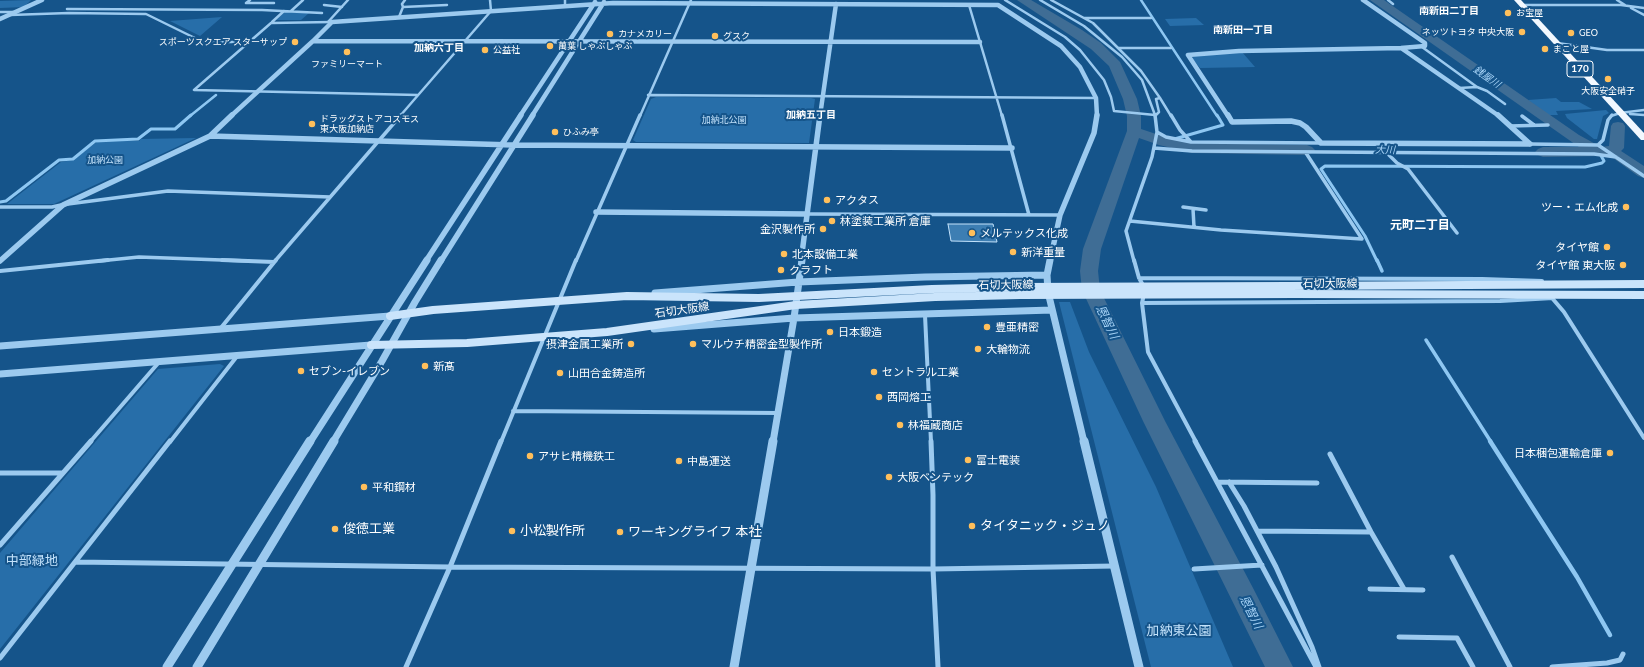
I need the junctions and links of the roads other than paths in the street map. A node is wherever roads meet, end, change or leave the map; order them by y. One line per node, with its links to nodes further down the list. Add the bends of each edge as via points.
1 (42, 0): 32 (street)
2 (250, 0): 15 (street, via 246,3)
3 (303, 0): 29 (street)
4 (348, 0): 23 (street)
5 (405, 0): 24 (street)
6 (490, 0): 30 (street)
7 (1006, 0): 68 (street, via 1065,37 1080,50 1104,80 1114,111)
8 (1040, 0): 68 (street, via 1084,26 1122,57 1142,80)
9 (1051, 0): 37 (street)
10 (1363, 0): 51 (street, via 1425,43)
11 (1388, 0): 19 (street)
12 (1617, 0): 25 (street)
13 (599, 2): 14 (street); 16 (street); 44 (street); 45 (street)
14 (691, 2): 18 (street); 47 (street)
15 (274, 3)
16 (565, 3): 30 (street)
17 (1519, 3): 25 (street); 50 (highway, 170)
18 (836, 4): 22 (street); 48 (street)
19 (1393, 4)
20 (324, 5): 23 (street)
21 (447, 5): 24 (street)
22 (969, 5): 49 (street); 63 (street, via 998,5 1061,46 1080,67)
23 (342, 7): 40 (street)
24 (403, 7): 36 (street)
25 (1628, 7): 26 (street); 35 (street)
26 (1644, 8)
27 (67, 9): 28 (street)
28 (284, 11): 29 (street); 41 (street)
29 (291, 11): 33 (street)
30 (491, 11): 36 (street); 43 (street)
31 (0, 12): 32 (street)
32 (15, 12): 34 (street)
33 (322, 13)
34 (9, 15): 39 (street); 46 (street, via 146,14 203,42)
35 (1644, 16)
36 (399, 17): 40 (street)
37 (1084, 18): 38 (street); 52 (street, via 1093,23)
38 (1151, 18)
39 (0, 19)
40 (330, 22): 41 (street); 42 (street)
41 (271, 23): 46 (street)
42 (313, 41): 43 (street); 58 (street)
43 (465, 41): 44 (street); 59 (street)
44 (569, 41): 45 (street); 81 (street)
45 (578, 41): 47 (street); 84 (street)
46 (249, 42): 58 (street, via 194,90)
47 (672, 42): 48 (street); 60 (street)
48 (831, 42): 49 (street); 61 (street)
49 (980, 42): 62 (street)
50 (1557, 43): 55 (street, via 1607,50); 67 (highway, 170)
51 (1422, 47): 54 (street); 56 (street)
52 (1118, 48): 53 (street); 64 (street, via 1141,70)
53 (1171, 48)
54 (1401, 48): 57 (street); 79 (street, via 1239,51 1188,55 1232,122 1300,123)
55 (1644, 50)
56 (1477, 87): 57 (street); 65 (street)
57 (1459, 88): 73 (street)
58 (258, 91): 59 (street); 75 (street)
59 (418, 95): 77 (street)
60 (648, 95): 61 (street); 82 (street)
61 (822, 96): 62 (street); 85 (street)
62 (997, 97): 63 (street); 86 (street)
63 (1096, 98): 101 (street, via 1097,119 1094,133)
64 (1160, 98): 68 (street, via 1156,99 1159,112); 78 (street, via 1180,130)
65 (1505, 104)
66 (1644, 110): 67 (street)
67 (1620, 113): 69 (street); 76 (highway, 170); 83 (street, via 1612,115 1608,120 1603,140)
68 (1155, 115): 74 (street)
69 (1644, 115)
70 (1522, 116): 71 (street)
71 (1534, 125): 72 (street); 73 (street)
72 (1548, 125)
73 (1510, 126): 80 (street)
74 (1156, 132): 78 (street, via 1166,137); 87 (street)
75 (210, 136): 77 (street); 93 (street)
76 (1644, 138)
77 (378, 142): 81 (street); 92 (street)
78 (1191, 142): 79 (street)
79 (1321, 143): 80 (street)
80 (1530, 144): 83 (street)
81 (501, 145): 84 (street); 125 (street)
82 (626, 145): 84 (street); 85 (street); 98 (street)
83 (1598, 145): 90 (street)
84 (513, 146): 123 (street)
85 (817, 146): 86 (street); 99 (street)
86 (1012, 148): 100 (street)
87 (1154, 148): 88 (street); 102 (street)
88 (1306, 153): 89 (street); 103 (street, via 1362,239)
89 (1388, 154): 90 (street); 104 (street, via 1408,169)
90 (1614, 156): 91 (street)
91 (1644, 176)
92 (330, 197): 93 (street, via 168,191); 106 (street)
93 (63, 205): 94 (street); 105 (street)
94 (0, 207)
95 (1183, 207): 96 (street)
96 (1193, 209): 97 (street); 103 (street)
97 (1206, 210)
98 (596, 212): 99 (street); 119 (street)
99 (807, 214): 100 (street); 110 (street)
100 (1029, 215): 101 (street)
101 (1060, 215): 108 (street)
102 (1130, 221): 103 (street); 109 (street, via 1126,231)
103 (1194, 227)
104 (1457, 233)
105 (0, 261)
106 (274, 262): 107 (street, via 139,257); 127 (street)
107 (0, 271)
108 (1047, 276): 110 (street); 122 (street)
109 (1139, 278): 111 (street, via 1482,279); 120 (street, via 1145,290)
110 (798, 282): 115 (street); 117 (street)
111 (1584, 284): 112 (main road, 石切大阪線); 113 (main road, 石切大阪線, bridge)
112 (1644, 284)
113 (1018, 291): 114 (main road, 石切大阪線, bridge); 115 (main road, 石切大阪線, via 932,289); 121 (main road, 石切大阪線)
114 (1593, 294): 116 (main road, 石切大阪線); 118 (street)
115 (797, 295): 117 (main road, 石切大阪線, via 759,298); 121 (street)
116 (1644, 295)
117 (627, 296): 119 (main road, 石切大阪線)
118 (1552, 298): 120 (street, via 1500,301); 138 (street, via 1564,312)
119 (558, 301): 123 (main road, 石切大阪線); 129 (street)
120 (1142, 303): 142 (street, via 1148,352)
121 (796, 305): 126 (street); 128 (main road, 石切大阪線)
122 (1052, 310): 124 (street); 153 (street)
123 (408, 313): 125 (main road, 石切大阪線); 131 (street)
124 (925, 314): 126 (street); 156 (street, via 933,495)
125 (390, 316): 127 (street); 130 (street)
126 (794, 318): 128 (street); 137 (street)
127 (218, 331): 132 (street)
128 (607, 332): 129 (main road, 石切大阪線)
129 (544, 337): 131 (main road, 石切大阪線); 136 (street)
130 (371, 345): 131 (main road, 石切大阪線); 133 (street); 150 (street)
131 (391, 345): 151 (street)
132 (0, 346)
133 (238, 355): 134 (street); 149 (street)
134 (160, 361): 135 (street); 141 (street)
135 (0, 374)
136 (513, 411): 137 (street); 154 (street)
137 (778, 413): 155 (street)
138 (1644, 438)
139 (1330, 454): 146 (street)
140 (0, 473): 141 (street)
141 (62, 473): 147 (street)
142 (1218, 482): 143 (street); 152 (street)
143 (1229, 482): 144 (street); 145 (street)
144 (1317, 483)
145 (1258, 531): 146 (street); 172 (street, via 1283,581)
146 (1371, 532): 159 (street)
147 (0, 545)
148 (1452, 557): 174 (street)
149 (75, 562): 150 (street); 163 (street)
150 (231, 564): 151 (street); 165 (street)
151 (260, 564): 154 (street); 166 (street)
152 (1262, 565): 157 (street); 171 (street)
153 (1115, 566): 156 (street); 170 (street)
154 (450, 567): 155 (street); 167 (street)
155 (751, 567): 156 (street); 168 (street)
156 (933, 569): 169 (street)
157 (1194, 569)
158 (1370, 589): 159 (street)
159 (1404, 589): 160 (street)
160 (1423, 590)
161 (1400, 637): 173 (street, via 1457,638)
162 (1623, 654): 164 (street, via 1620,660 1607,663)
163 (0, 658)
164 (1568, 666): 175 (street)
165 (167, 667)
166 (197, 667)
167 (406, 667)
168 (734, 667)
169 (938, 667)
170 (1139, 667)
171 (1316, 667)
172 (1319, 667)
173 (1473, 667)
174 (1510, 667)
175 (1552, 667)

